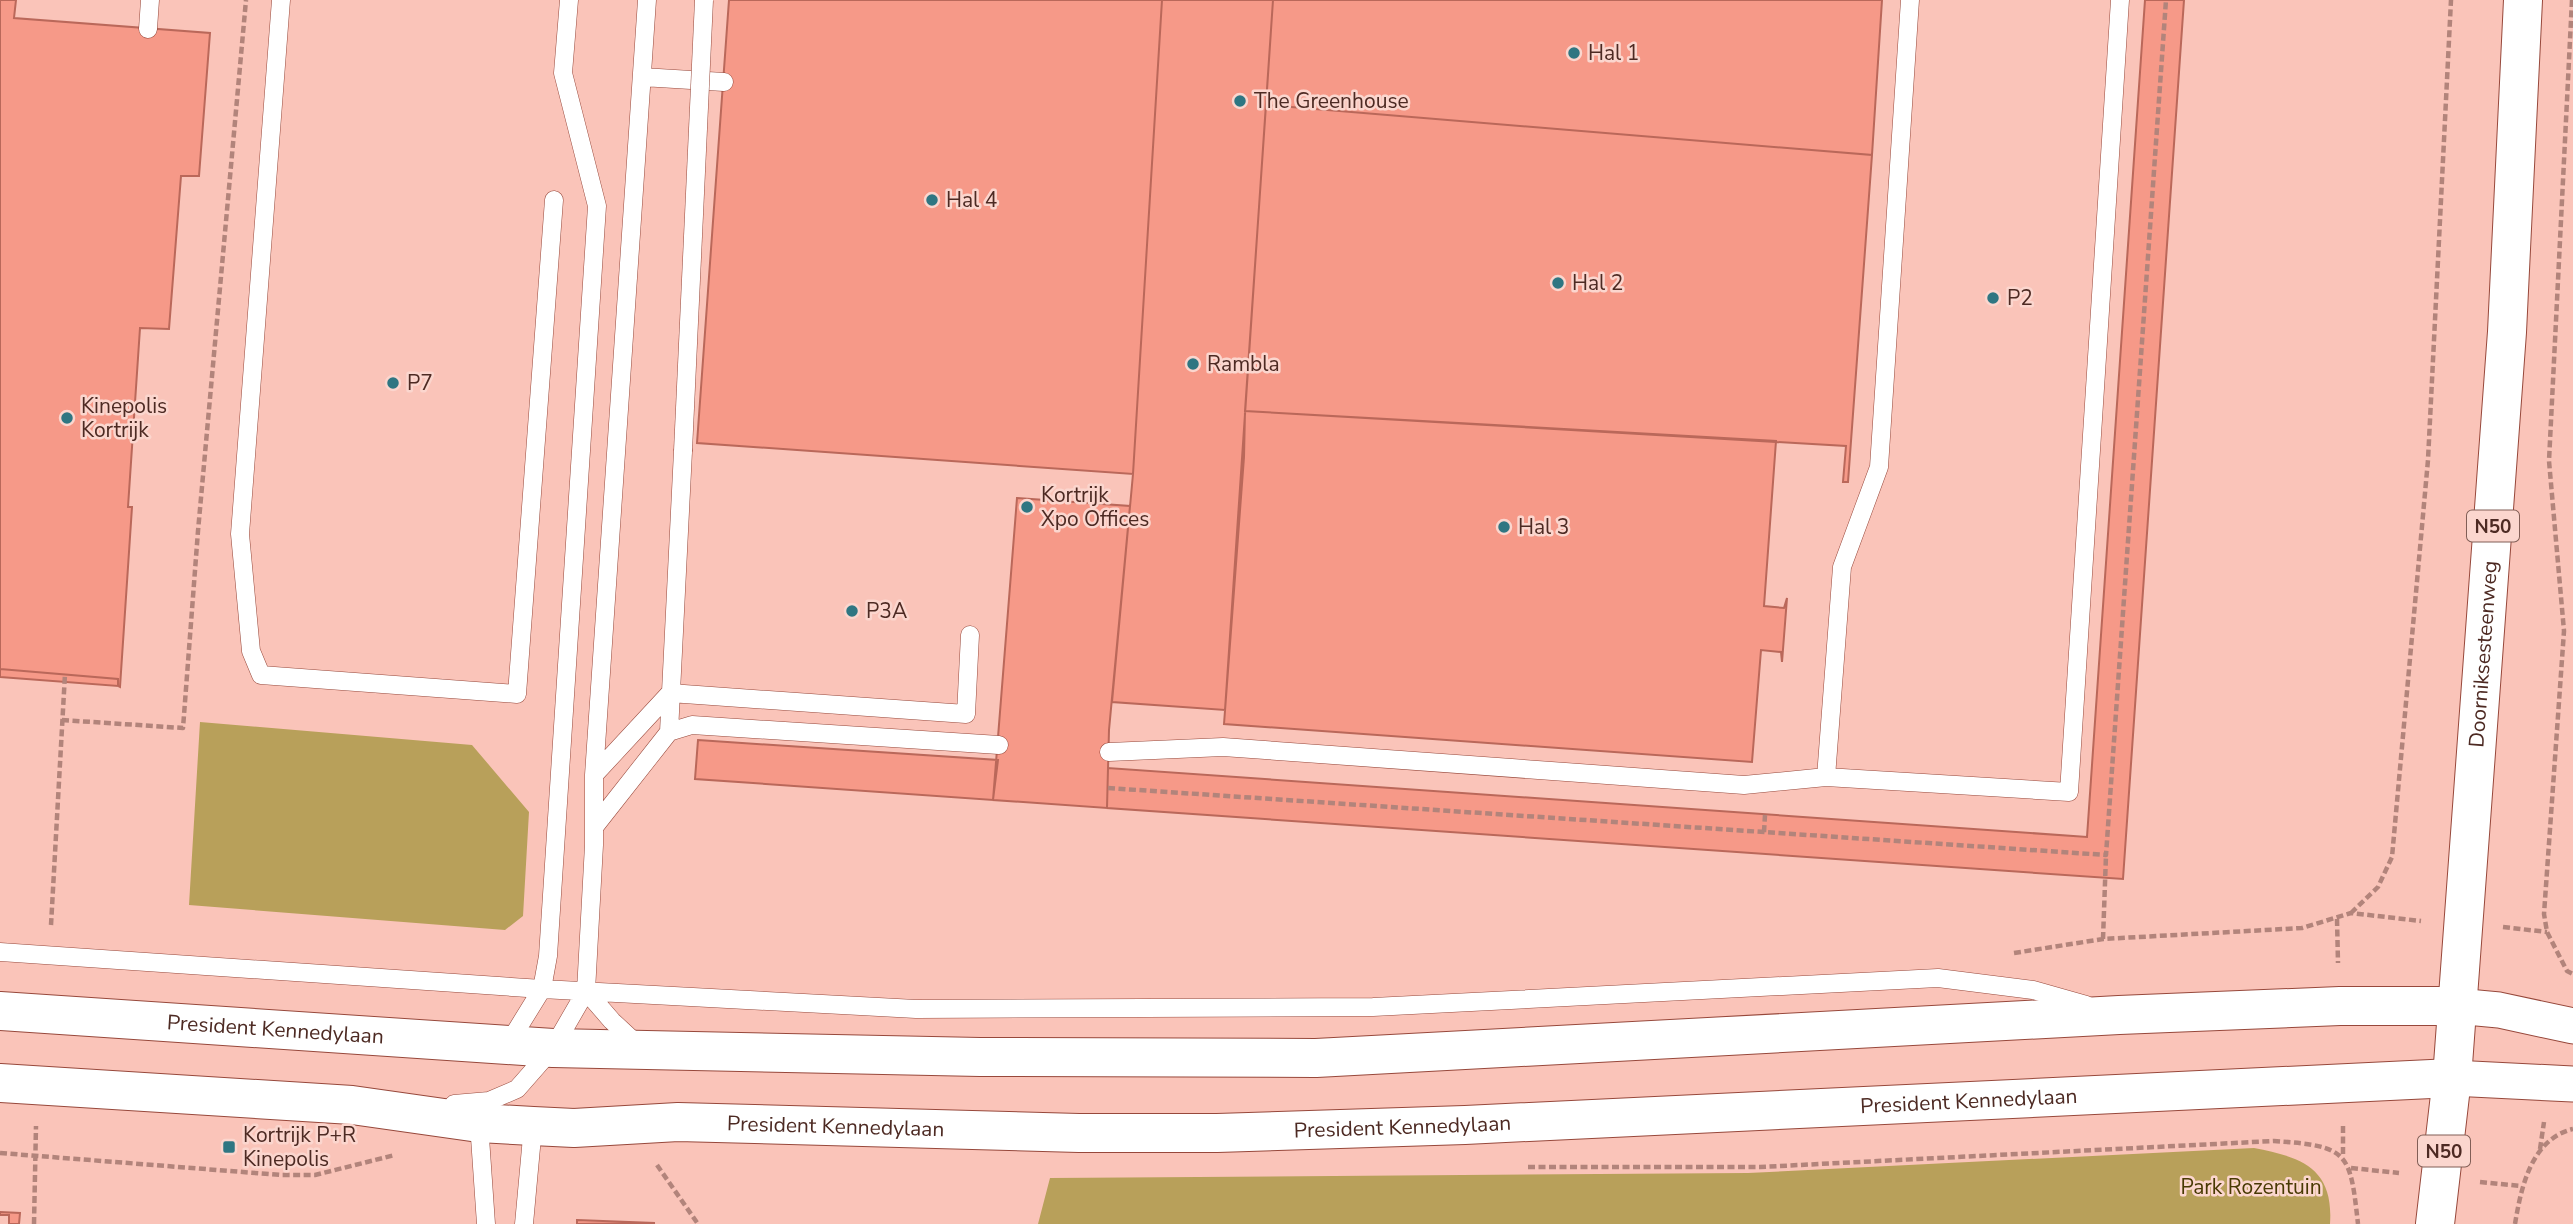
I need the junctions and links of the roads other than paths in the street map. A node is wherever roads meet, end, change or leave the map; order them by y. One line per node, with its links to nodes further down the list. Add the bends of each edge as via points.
1 (150, 0): 9 (lane)
2 (281, 0): 12 (lane, via 240,534 251,651 261,675 517,694)
3 (569, 0): 22 (lane, via 564,73 597,206 551,920)
4 (647, 0): 10 (lane)
5 (704, 0): 14 (lane, bridge)
6 (1910, 0): 19 (lane, via 1880,467 1842,567)
7 (2120, 0): 19 (lane, via 2069,792)
8 (2523, 0): 24 (main road, Doorniksesteenweg / N50, via 2507,332)
9 (148, 29)
10 (642, 77): 11 (lane); 18 (lane)
11 (724, 82)
12 (554, 200)
13 (970, 635): 14 (lane, via 966,714)
14 (670, 693): 15 (lane); 18 (lane)
15 (668, 732): 16 (lane, via 692,724); 20 (lane)
16 (999, 745)
17 (1109, 752): 19 (lane, via 1223,747 1744,785)
18 (594, 775): 20 (lane)
19 (1826, 777)
20 (595, 826): 23 (lane)
21 (0, 952): 22 (lane)
22 (542, 989): 23 (lane); 28 (lane)
23 (586, 991): 26 (lane, via 916,1009 1138,1011 1373,1007 1938,978 2033,990); 29 (lane); 30 (lane)
24 (2456, 1006): 26 (main road, President Kennedylaan, via 2354,1005); 27 (street); 31 (main road, Doorniksesteenweg / N50)
25 (0, 1011): 28 (main road, President Kennedylaan)
26 (2119, 1015): 30 (main road, President Kennedylaan, via 1316,1058)
27 (2573, 1026)
28 (506, 1046): 29 (main road, President Kennedylaan)
29 (553, 1048): 30 (main road, President Kennedylaan); 34 (lane, President Kennedylaan, via 517,1089 489,1101)
30 (643, 1049)
31 (2452, 1078): 33 (street); 36 (main road, President Kennedylaan, via 1217,1133 678,1122); 39 (main road, Doorniksesteenweg / N50)
32 (0, 1083): 34 (main road, President Kennedylaan)
33 (2573, 1084)
34 (352, 1105): 35 (main road, President Kennedylaan)
35 (479, 1124): 36 (main road, President Kennedylaan); 37 (lane)
36 (533, 1126): 38 (lane)
37 (486, 1224)
38 (524, 1224)
39 (2435, 1224)

